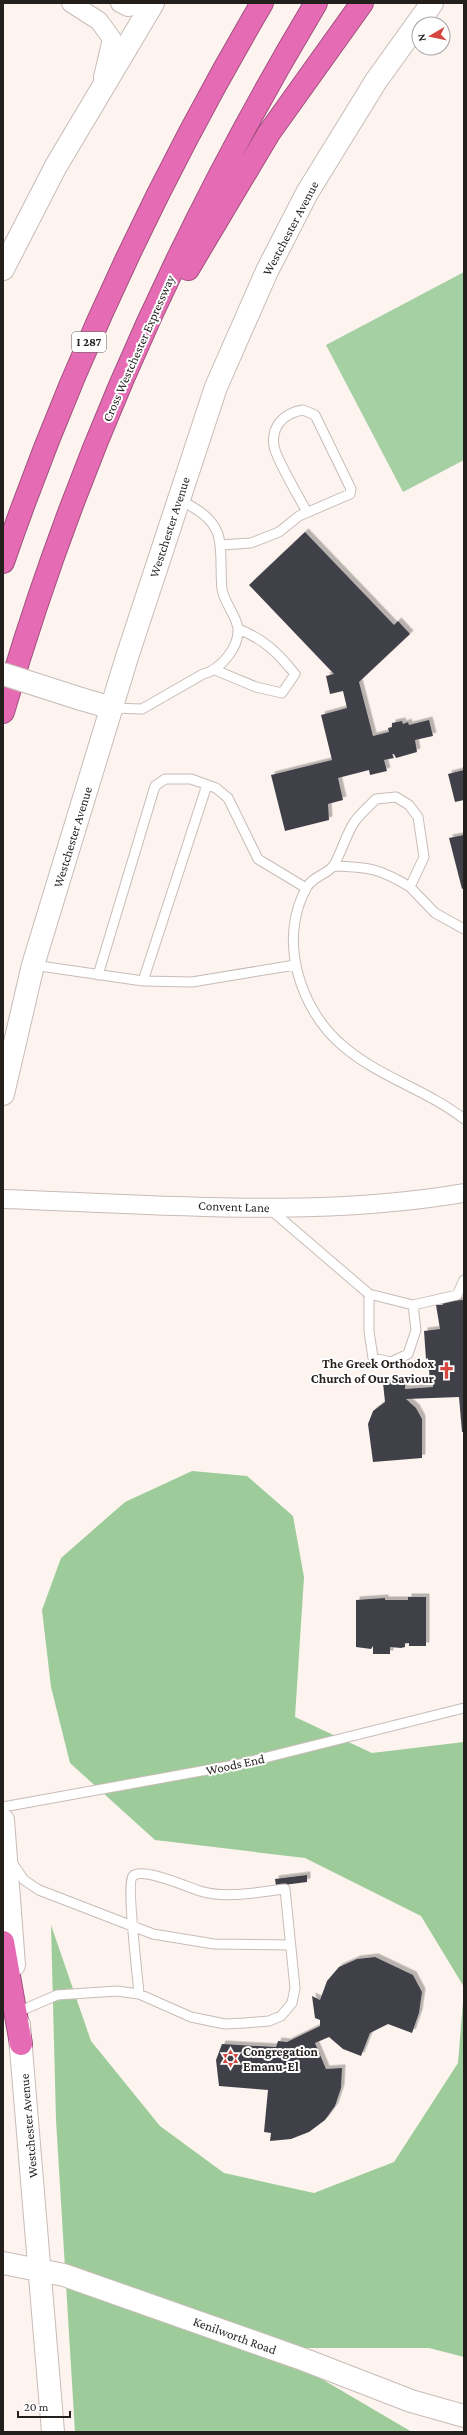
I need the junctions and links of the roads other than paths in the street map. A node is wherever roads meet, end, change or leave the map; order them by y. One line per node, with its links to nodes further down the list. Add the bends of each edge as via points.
1 (71, 3): 10 (street, via 99,21 112,39)
2 (120, 3): 3 (street, via 128,7)
3 (142, 3)
4 (153, 3): 10 (main road)
5 (248, 3): 11 (highway)
6 (262, 3): 11 (highway, I 287)
7 (316, 3): 15 (highway, Cross Westchester Expressway, via 259,100 214,186)
8 (362, 3): 15 (highway, via 269,133)
9 (432, 3): 16 (main road, Westchester Avenue, via 344,131 307,194 267,271 216,387)
10 (99, 90): 12 (main road)
11 (191, 129): 19 (highway, I 287, via 95,328 34,476)
12 (29, 218): 13 (main road); 14 (main road)
13 (3, 254)
14 (3, 269)
15 (133, 358): 24 (highway, Cross Westchester Expressway, via 72,507 21,652)
16 (178, 498): 18 (lane, via 204,514 217,532); 23 (main road, Westchester Avenue)
17 (307, 512): 17 (lane, via 350,494 351,489 315,415 303,410 281,420 274,430 274,447); 18 (lane, via 279,532 251,543)
18 (221, 545): 20 (lane, via 219,561 222,592)
19 (3, 562)
20 (238, 629): 21 (lane, via 226,661); 21 (lane, via 257,636 281,657 295,674 282,693 256,687)
21 (215, 670): 23 (lane, via 203,674 142,709)
22 (3, 674): 23 (main road, bridge)
23 (112, 708): 30 (main road, Westchester Avenue)
24 (3, 712)
25 (207, 784): 28 (lane, via 228,798 258,859); 32 (lane, via 191,779 165,779 155,786); 33 (lane)
26 (333, 866): 27 (lane, via 368,867 391,875); 27 (lane, via 355,822 376,799 396,797 409,805 418,817 424,856); 28 (lane, via 313,878)
27 (410, 887): 29 (lane, via 435,913)
28 (306, 888): 31 (lane, via 299,905 296,924)
29 (464, 929)
30 (33, 965): 32 (lane); 34 (main road, Westchester Avenue)
31 (295, 965): 33 (lane, via 192,982); 35 (lane, via 307,1002 320,1022 342,1046 382,1073 448,1107)
32 (98, 975): 33 (lane)
33 (143, 981)
34 (3, 1094)
35 (464, 1119)
36 (464, 1193): 38 (street, Convent Lane, via 329,1208)
37 (3, 1199): 38 (street, Convent Lane)
38 (268, 1207): 40 (lane)
39 (464, 1280): 41 (lane, via 457,1295)
40 (369, 1294): 41 (lane); 41 (lane, via 369,1331 373,1358 391,1362 408,1354 416,1330)
41 (414, 1305)
42 (464, 1708): 43 (lane, Woods End, via 240,1764)
43 (3, 1807)
44 (3, 1820): 45 (main road, Westchester Avenue)
45 (5, 1852): 46 (lane, via 24,1880 39,1890); 50 (main road, Westchester Avenue)
46 (133, 1926): 48 (lane, via 153,1934 214,1944); 48 (lane, via 131,1879 140,1873 202,1892 230,1894 285,1889); 49 (lane)
47 (3, 1942): 51 (highway)
48 (290, 1945): 49 (lane, via 295,1988 292,2003 281,2016 269,2021 225,2024 191,2017)
49 (139, 1994): 50 (lane, via 117,1991 57,1995)
50 (18, 2012): 51 (main road, Westchester Avenue)
51 (21, 2044): 53 (main road, Westchester Avenue)
52 (3, 2263): 53 (main road, Kenilworth Road)
53 (40, 2270): 54 (main road, Kenilworth Road, via 64,2275 305,2360 411,2401); 55 (main road, Westchester Avenue)
54 (464, 2416)
55 (53, 2432)

